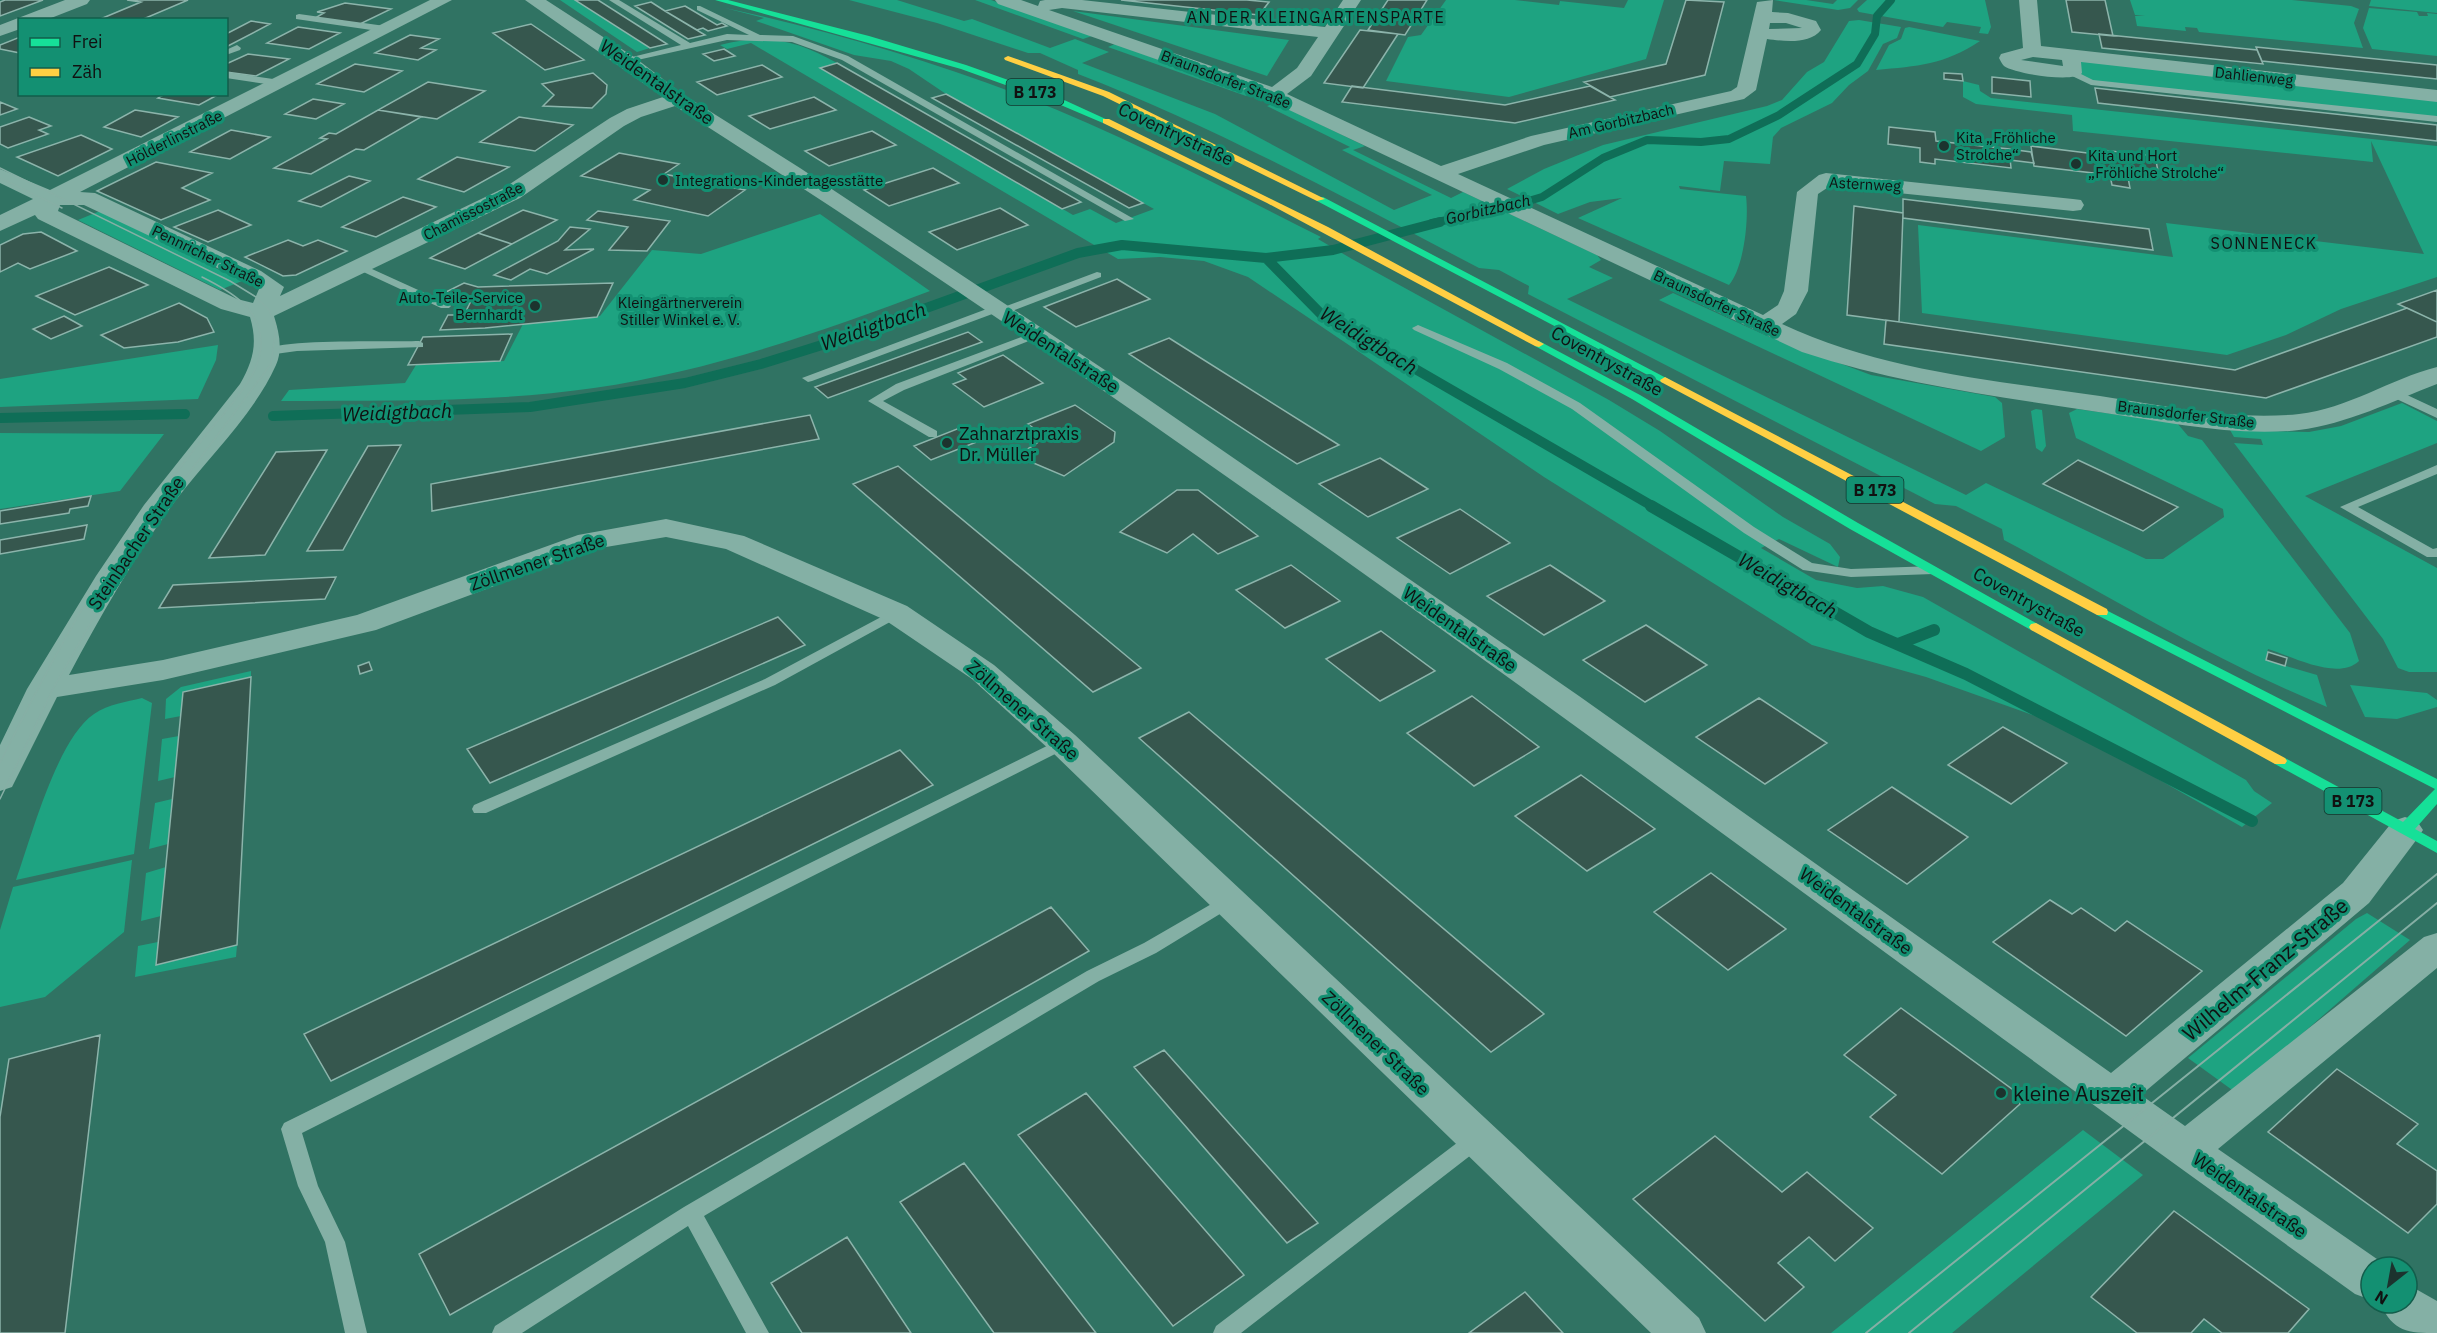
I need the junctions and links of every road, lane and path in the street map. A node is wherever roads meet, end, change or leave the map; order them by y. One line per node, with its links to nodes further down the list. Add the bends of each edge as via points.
1 (81, 0): 12 (street)
2 (443, 0): 15 (street, Hölderlinstraße)
3 (534, 0): 24 (street, Weidentalstraße)
4 (613, 0): 19 (lane)
5 (719, 0): 55 (main road, Coventrystraße / B 173, via 880,40 1005,80 1139,135 1333,232 1636,396)
6 (1004, 0): 10 (street, Braunsdorfer Straße)
7 (1352, 0): 17 (street)
8 (2028, 0): 21 (street)
9 (700, 8): 18 (lane)
10 (1032, 10): 17 (street, via 1062,3); 28 (street, Braunsdorfer Straße)
11 (1763, 17): 32 (street, Am Gorbitzbach, via 1750,84 1737,95 1538,140)
12 (34, 18)
13 (300, 18): 15 (lane)
14 (18, 24): 16 (street)
15 (385, 29): 27 (street, Hölderlinstraße)
16 (0, 30)
17 (1331, 33): 28 (street, via 1304,72)
18 (759, 36): 19 (lane, via 727,37); 36 (lane, via 793,39 845,58)
19 (688, 46): 24 (lane)
20 (237, 48): 22 (lane)
21 (2032, 51): 25 (street, Dahlienweg); 25 (street, Dahlienweg, via 2008,58 2025,68)
22 (228, 52)
23 (990, 52): 60 (main road, Coventrystraße / B 173, via 1117,99 1232,153)
24 (627, 62): 30 (street, Weidentalstraße)
25 (2072, 64): 29 (street, Dahlienweg); 31 (lane, via 2091,82)
26 (228, 75): 27 (lane)
27 (280, 83): 34 (street, Hölderlinstraße)
28 (1274, 95): 32 (street, Braunsdorfer Straße)
29 (2437, 96)
30 (677, 99): 38 (street, Chamissostraße, via 617,122 512,193); 41 (street, Weidentalstraße)
31 (2437, 119)
32 (1441, 173): 43 (street, Braunsdorfer Straße)
33 (0, 175): 34 (street, Pennricher Straße)
34 (51, 200): 37 (street, Hölderlinstraße); 42 (street, Pennricher Straße, via 46,214 219,299); 42 (street, Pennricher Straße, via 87,198 253,276 272,287)
35 (2073, 205): 43 (street, Asternweg, via 1826,180 1808,192 1797,291 1788,309)
36 (1129, 219)
37 (0, 224)
38 (361, 267): 40 (lane); 42 (street, Chamissostraße)
39 (1097, 275): 41 (lane)
40 (445, 306)
41 (994, 308): 45 (street, Weidentalstraße); 49 (lane)
42 (261, 313): 47 (street, via 267,328)
43 (1765, 325): 50 (street, Braunsdorfer Straße, via 1830,354 1924,378 2201,419 2298,422 2324,418)
44 (1418, 328): 55 (lane, via 1503,366 1576,406 1749,530 1808,567 1851,573)
45 (1035, 335): 52 (lane, via 900,387 874,401); 67 (street, Weidentalstraße, via 1568,704)
46 (419, 345): 47 (lane)
47 (268, 351): 57 (street, Steinbacher Straße, via 254,381 154,510)
48 (2437, 375): 50 (street, Braunsdorfer Straße)
49 (808, 378)
50 (2392, 392): 51 (lane)
51 (2437, 414)
52 (933, 434)
53 (2437, 469): 54 (lane, via 2347,507 2432,554)
54 (2437, 552)
55 (1934, 570): 63 (main road, Coventrystraße / B 173)
56 (896, 613): 57 (street, Zöllmener Straße, via 734,542 666,528 588,542 365,623 163,670); 58 (street, Zöllmener Straße, via 983,672); 62 (lane, via 771,682)
57 (43, 689): 59 (street, Steinbacher Straße)
58 (1063, 743): 65 (street, Zöllmener Straße); 74 (lane, via 291,1129 308,1186 335,1242)
59 (0, 779)
60 (2437, 785)
61 (2437, 794): 63 (main road)
62 (480, 809)
63 (2405, 830): 64 (main road, Coventrystraße / B 173); 67 (street, Wilhelm-Franz-Straße, via 2356,893)
64 (2437, 848)
65 (1227, 901): 68 (street, Zöllmener Straße); 70 (lane)
66 (2437, 947): 69 (street)
67 (2112, 1096): 69 (street, Weidentalstraße)
68 (1477, 1139): 77 (lane); 78 (street, Zöllmener Straße)
69 (2186, 1150): 71 (street, Weidentalstraße)
70 (691, 1214): 75 (lane); 76 (lane)
71 (2359, 1272)
72 (2419, 1314): 73 (street)
73 (2437, 1327)
74 (356, 1333)
75 (503, 1333)
76 (758, 1333)
77 (1224, 1333)
78 (1683, 1333)

